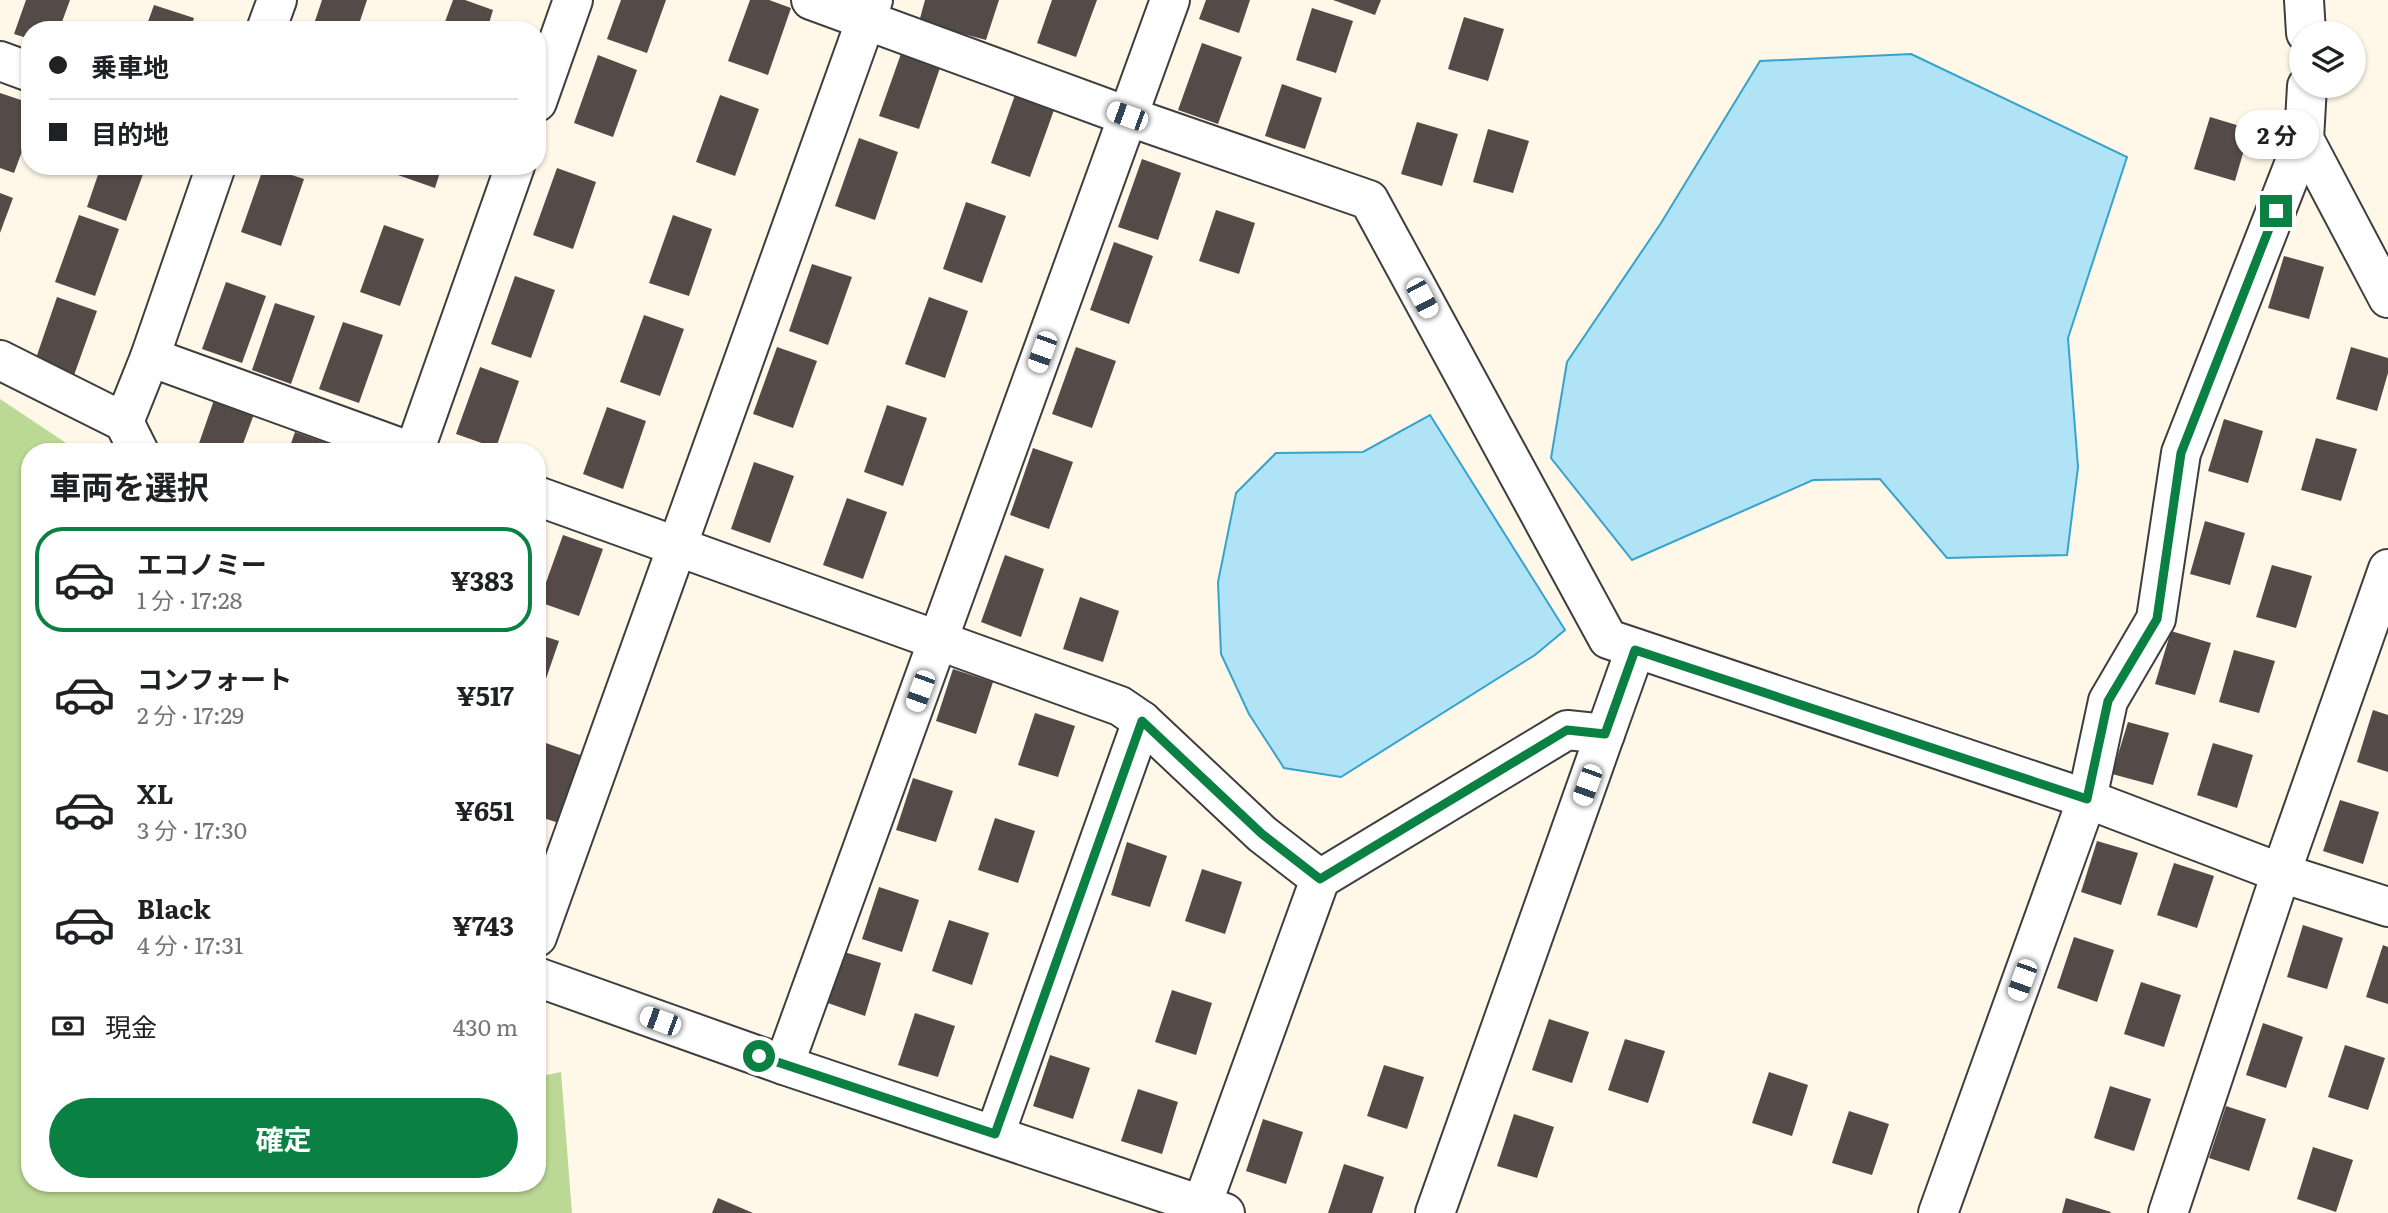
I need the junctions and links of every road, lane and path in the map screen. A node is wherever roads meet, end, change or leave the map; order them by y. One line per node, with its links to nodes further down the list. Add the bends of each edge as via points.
1 (277, 0): 7 (street)
2 (573, 0): 11 (street)
3 (811, 0): 6 (street)
4 (1170, 0): 13 (street)
5 (2304, 0): 8 (street)
6 (870, 10): 13 (street); 24 (street)
7 (269, 21)
8 (2305, 21)
9 (0, 61): 10 (street)
10 (21, 69)
11 (546, 76)
12 (2306, 98): 14 (street)
13 (1127, 116): 26 (street); 27 (street, via 1369,200 1608,639)
14 (2304, 139): 17 (street); 30 (street, via 2181,453 2157,619 2108,701)
15 (213, 175): 18 (street)
16 (512, 175): 22 (street)
17 (2388, 298)
18 (150, 357): 20 (street); 21 (street)
19 (0, 360): 20 (street)
20 (132, 437)
21 (388, 443)
22 (416, 443)
23 (546, 499): 24 (street)
24 (677, 547): 26 (street); 34 (street)
25 (2388, 569): 31 (street)
26 (939, 641): 28 (street, via 1120,706); 36 (street)
27 (1635, 650): 29 (street); 30 (street)
28 (1142, 721): 32 (street, via 1262,834); 37 (street)
29 (1605, 734): 32 (street, via 1567,730); 39 (street)
30 (2087, 799): 31 (street); 40 (street)
31 (2281, 873): 33 (street); 41 (street)
32 (1320, 879): 38 (street)
33 (2388, 908)
34 (546, 912)
35 (546, 981): 36 (street)
36 (784, 1065): 37 (street)
37 (995, 1134): 38 (street)
38 (1213, 1209)
39 (1435, 1213)
40 (1938, 1213)
41 (2168, 1213)

